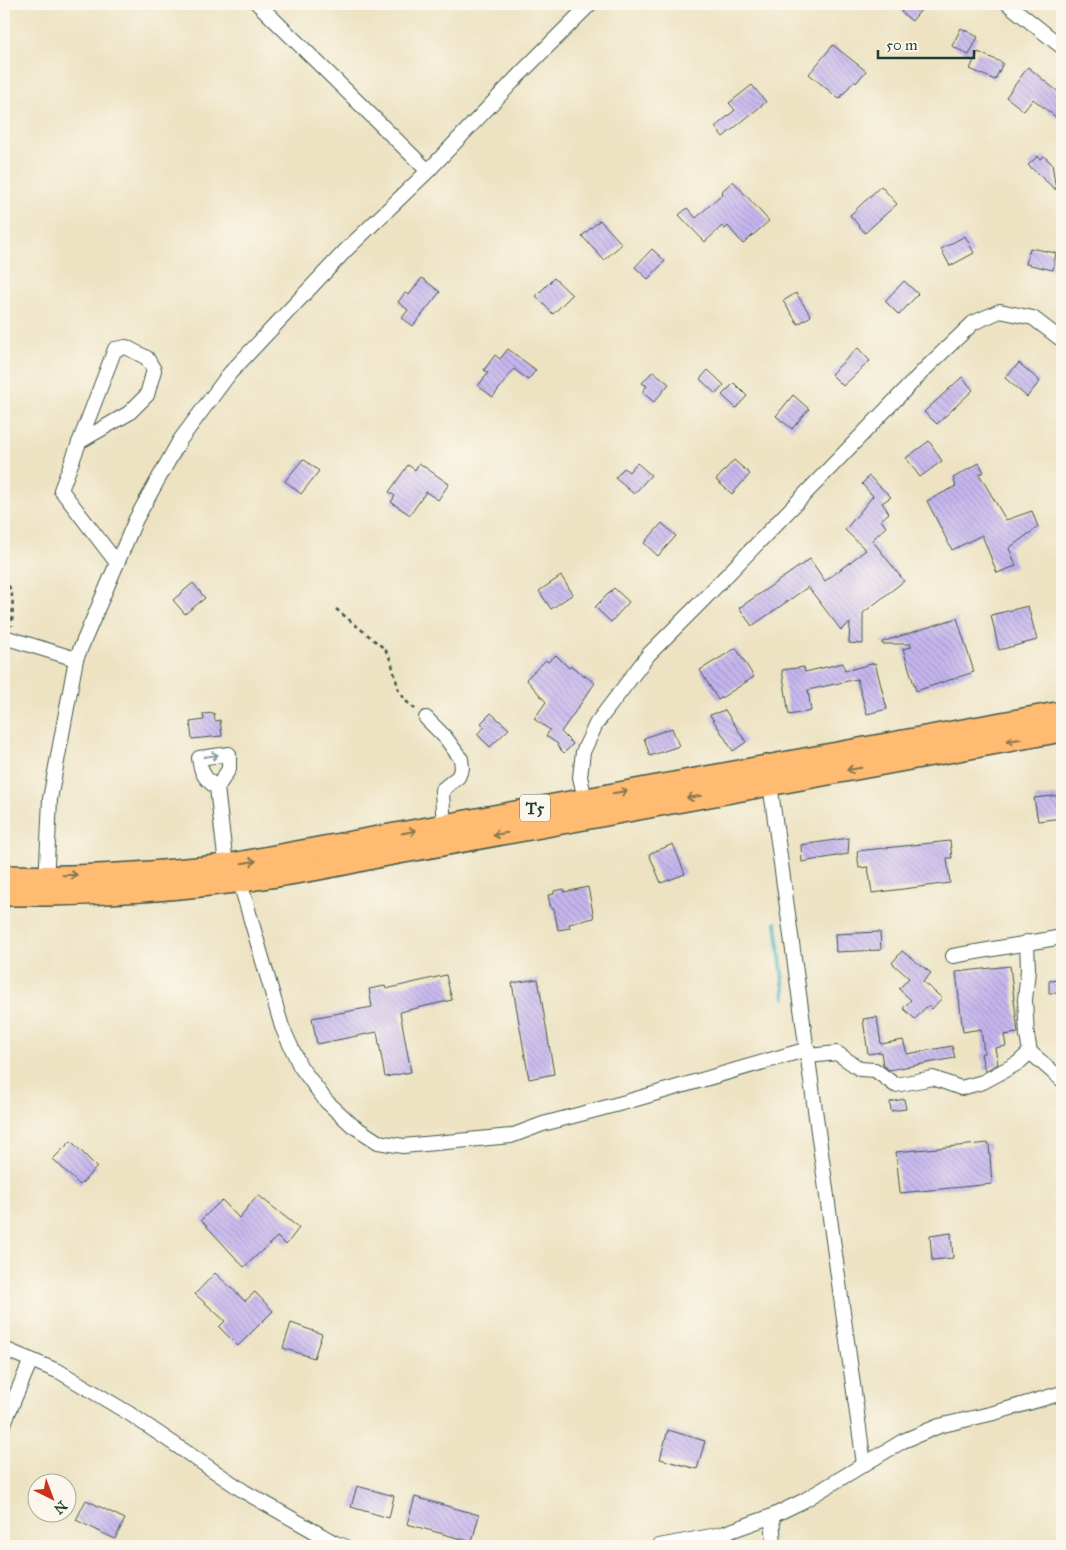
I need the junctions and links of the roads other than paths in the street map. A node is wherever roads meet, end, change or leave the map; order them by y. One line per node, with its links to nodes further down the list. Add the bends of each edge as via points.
1 (258, 4): 5 (street)
2 (590, 4): 5 (street)
3 (1008, 4): 4 (street)
4 (1062, 47)
5 (428, 171): 8 (street, via 346,250 230,373 180,440 136,519)
6 (1062, 340): 16 (street, via 1033,318 1000,311 973,323 649,654 596,724 583,752 580,777)
7 (79, 442): 7 (street, via 114,349 126,347 147,358 154,370 147,395 129,413); 8 (street, via 61,490)
8 (117, 563): 10 (street)
9 (8, 638): 10 (street)
10 (76, 659): 21 (street, via 50,799)
11 (1062, 712): 16 (highway, T5, one-way to 11)
12 (426, 718): 17 (street, via 462,759 458,777 442,790)
13 (1062, 731): 14 (highway, T5, one-way to 14)
14 (770, 784): 17 (highway, T5, one-way to 17); 27 (street)
15 (217, 788): 18 (street)
16 (585, 799): 17 (highway, T5)
17 (444, 835): 18 (highway, T5, one-way to 17); 20 (highway, T5, via 329,868)
18 (226, 865): 21 (highway, T5, one-way to 18)
19 (4, 876): 21 (highway, T5)
20 (240, 882): 21 (highway, T5, via 163,890); 27 (street, via 282,1027 300,1066 326,1101 352,1125 378,1142 403,1146 512,1136 543,1124)
21 (46, 885): 22 (highway, T5)
22 (4, 895)
23 (1062, 937): 24 (street)
24 (1027, 942): 25 (street); 26 (street, via 1025,1000)
25 (954, 956)
26 (1030, 1052): 27 (street, via 1018,1063 983,1082 961,1088 933,1078 895,1085 875,1070 860,1069 837,1053); 28 (street)
27 (808, 1053): 33 (street)
28 (1062, 1080)
29 (4, 1349): 30 (street)
30 (31, 1360): 32 (street); 35 (street, via 60,1372 130,1414 245,1492)
31 (1062, 1393): 33 (street, via 939,1426 903,1441)
32 (4, 1423)
33 (864, 1464): 34 (street)
34 (772, 1516): 36 (street, via 722,1534); 37 (street)
35 (344, 1546)
36 (659, 1546)
37 (774, 1546)

